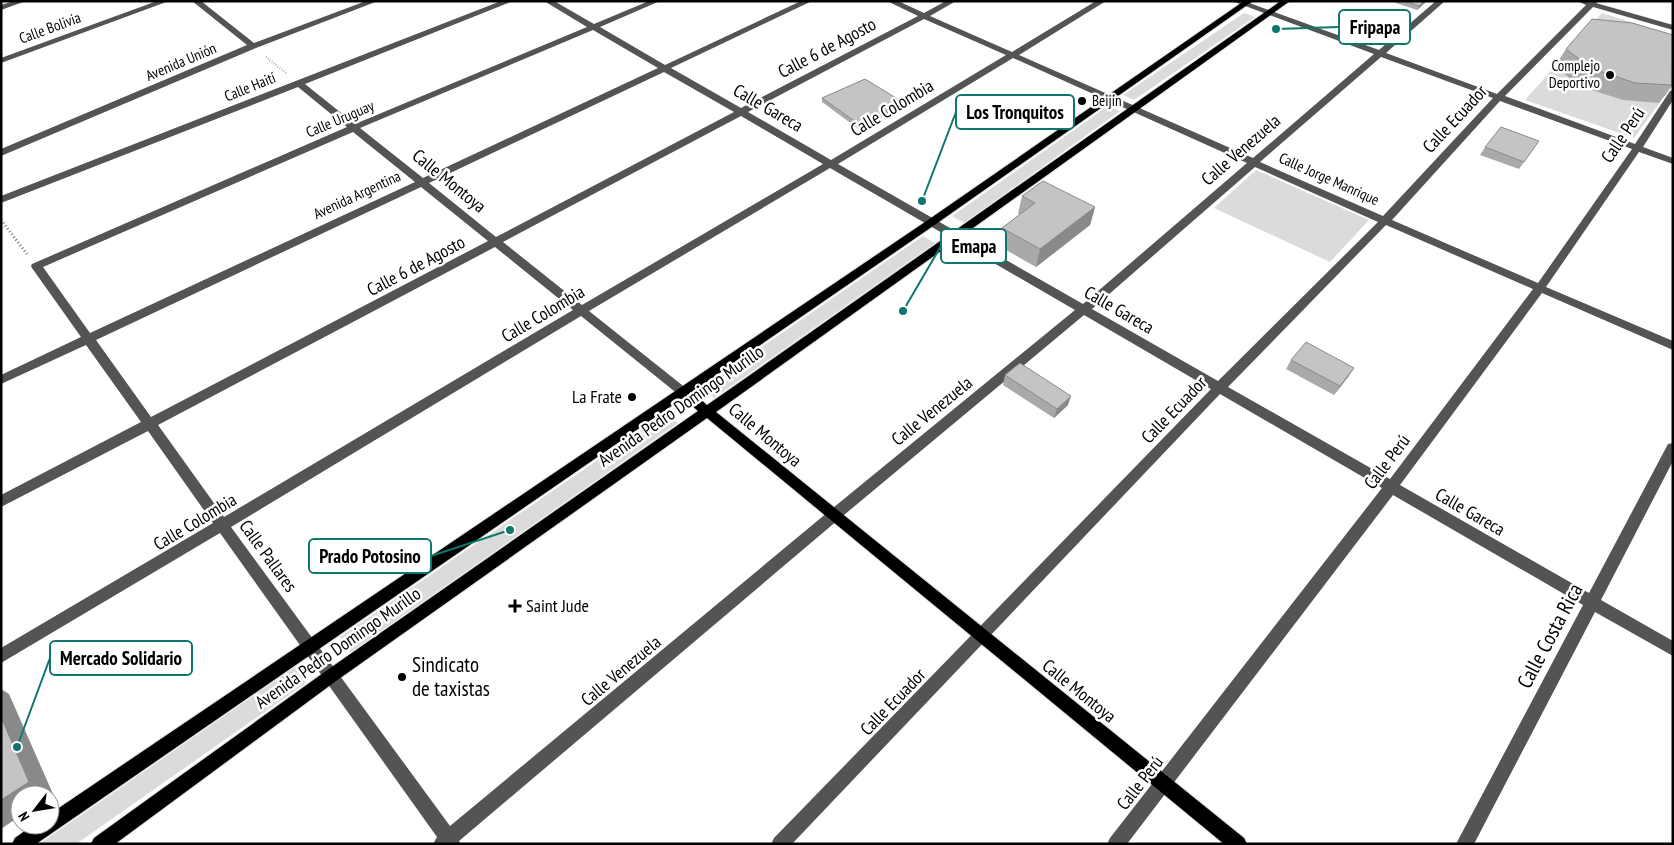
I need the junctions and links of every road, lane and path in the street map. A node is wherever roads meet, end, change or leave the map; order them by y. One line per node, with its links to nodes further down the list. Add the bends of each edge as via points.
1 (22, 1): 16 (street)
2 (165, 1): 24 (street, Calle Bolivia)
3 (196, 1): 21 (street)
4 (374, 1): 21 (street, Avenida Unión)
5 (509, 1): 26 (street, Calle Haití)
6 (548, 1): 19 (street, Calle Gareca)
7 (656, 1): 19 (street, Calle Uruguay)
8 (808, 1): 25 (street, Avenida Argentina)
9 (891, 1): 18 (street, Calle Jorge Manrique)
10 (952, 1): 18 (street, Calle 6 de Agosto)
11 (1102, 1): 23 (street, Calle Colombia)
12 (1286, 1): 17 (main road, Avenida Pedro Domingo Murillo)
13 (1441, 1): 22 (street, Calle Venezuela)
14 (1243, 2): 17 (street); 28 (main road, Avenida Pedro Domingo Murillo)
15 (1589, 2): 20 (street); 29 (street, Calle Ecuador)
16 (1, 8)
17 (1268, 14): 22 (street); 30 (main road, Avenida Pedro Domingo Murillo)
18 (924, 16): 23 (street, Calle Jorge Manrique); 31 (street, Calle 6 de Agosto)
19 (593, 27): 25 (street, Calle Gareca); 32 (street, Calle Uruguay)
20 (1673, 28)
21 (253, 46): 26 (path); 34 (street, Avenida Unión)
22 (1377, 54): 29 (street); 36 (street, Calle Venezuela)
23 (1014, 55): 28 (street, Calle Jorge Manrique); 37 (street, Calle Colombia)
24 (1, 60)
25 (664, 68): 31 (street, Calle Gareca); 38 (street, Avenida Argentina)
26 (298, 83): 32 (street, Calle Montoya); 39 (street, Calle Haití)
27 (1673, 94): 33 (street, Calle Perú)
28 (1110, 98): 30 (street, Calle Jorge Manrique); 42 (main road, Avenida Pedro Domingo Murillo)
29 (1498, 98): 33 (street); 41 (street, Calle Ecuador)
30 (1133, 108): 36 (street, Calle Jorge Manrique); 43 (main road, Avenida Pedro Domingo Murillo)
31 (742, 113): 37 (street, Calle Gareca); 44 (street, Calle 6 de Agosto)
32 (353, 128): 38 (street, Calle Montoya); 45 (street, Calle Uruguay)
33 (1638, 148): 35 (street); 46 (street, Calle Perú)
34 (1, 153)
35 (1673, 161)
36 (1254, 162): 41 (street, Calle Jorge Manrique); 47 (street, Calle Venezuela)
37 (832, 165): 42 (street, Calle Gareca); 48 (street, Calle Colombia)
38 (420, 182): 44 (street, Calle Montoya); 49 (street, Avenida Argentina)
39 (1, 200)
40 (1, 220): 45 (path)
41 (1385, 221): 46 (street, Calle Jorge Manrique); 52 (street, Calle Ecuador)
42 (932, 222): 43 (street, Calle Gareca); 53 (main road, Avenida Pedro Domingo Murillo)
43 (957, 236): 47 (street, Calle Gareca); 54 (main road, Avenida Pedro Domingo Murillo)
44 (496, 243): 48 (street, Calle Montoya); 55 (street, Calle 6 de Agosto)
45 (36, 266): 49 (street, Calle Pallares)
46 (1540, 289): 50 (street, Calle Jorge Manrique); 57 (street, Calle Perú)
47 (1084, 310): 52 (street, Calle Gareca); 59 (street, Calle Venezuela)
48 (580, 311): 53 (street, Calle Montoya); 60 (street, Calle Colombia)
49 (89, 339): 51 (street, Avenida Argentina); 55 (street, Calle Pallares)
50 (1673, 346)
51 (1, 380)
52 (1219, 388): 57 (street, Calle Gareca); 62 (street, Calle Ecuador)
53 (683, 392): 54 (main road, Calle Montoya); 63 (main road, Avenida Pedro Domingo Murillo)
54 (708, 412): 59 (main road, Calle Montoya); 66 (main road, Avenida Pedro Domingo Murillo)
55 (151, 425): 58 (street, Calle 6 de Agosto); 60 (street, Calle Pallares)
56 (1673, 448): 61 (street, Calle Costa Rica)
57 (1392, 487): 61 (street, Calle Gareca); 67 (street, Calle Perú)
58 (1, 502)
59 (833, 516): 62 (main road, Calle Montoya); 70 (street, Calle Venezuela)
60 (223, 526): 63 (street, Calle Pallares); 65 (street, Calle Colombia)
61 (1592, 602): 64 (street, Calle Gareca); 76 (street, Calle Costa Rica)
62 (981, 636): 67 (main road, Calle Montoya); 73 (street, Calle Ecuador)
63 (310, 645): 66 (street, Calle Pallares); 68 (main road, Avenida Pedro Domingo Murillo)
64 (1673, 649)
65 (1, 656)
66 (331, 676): 70 (street, Calle Pallares); 72 (main road, Avenida Pedro Domingo Murillo)
67 (1163, 783): 74 (street, Calle Perú); 75 (main road, Calle Montoya)
68 (60, 816)
69 (34, 835): 71 (main road, Avenida Pedro Domingo Murillo)
70 (447, 842)
71 (21, 844)
72 (100, 844)
73 (780, 844)
74 (1116, 844)
75 (1238, 844)
76 (1465, 844)

